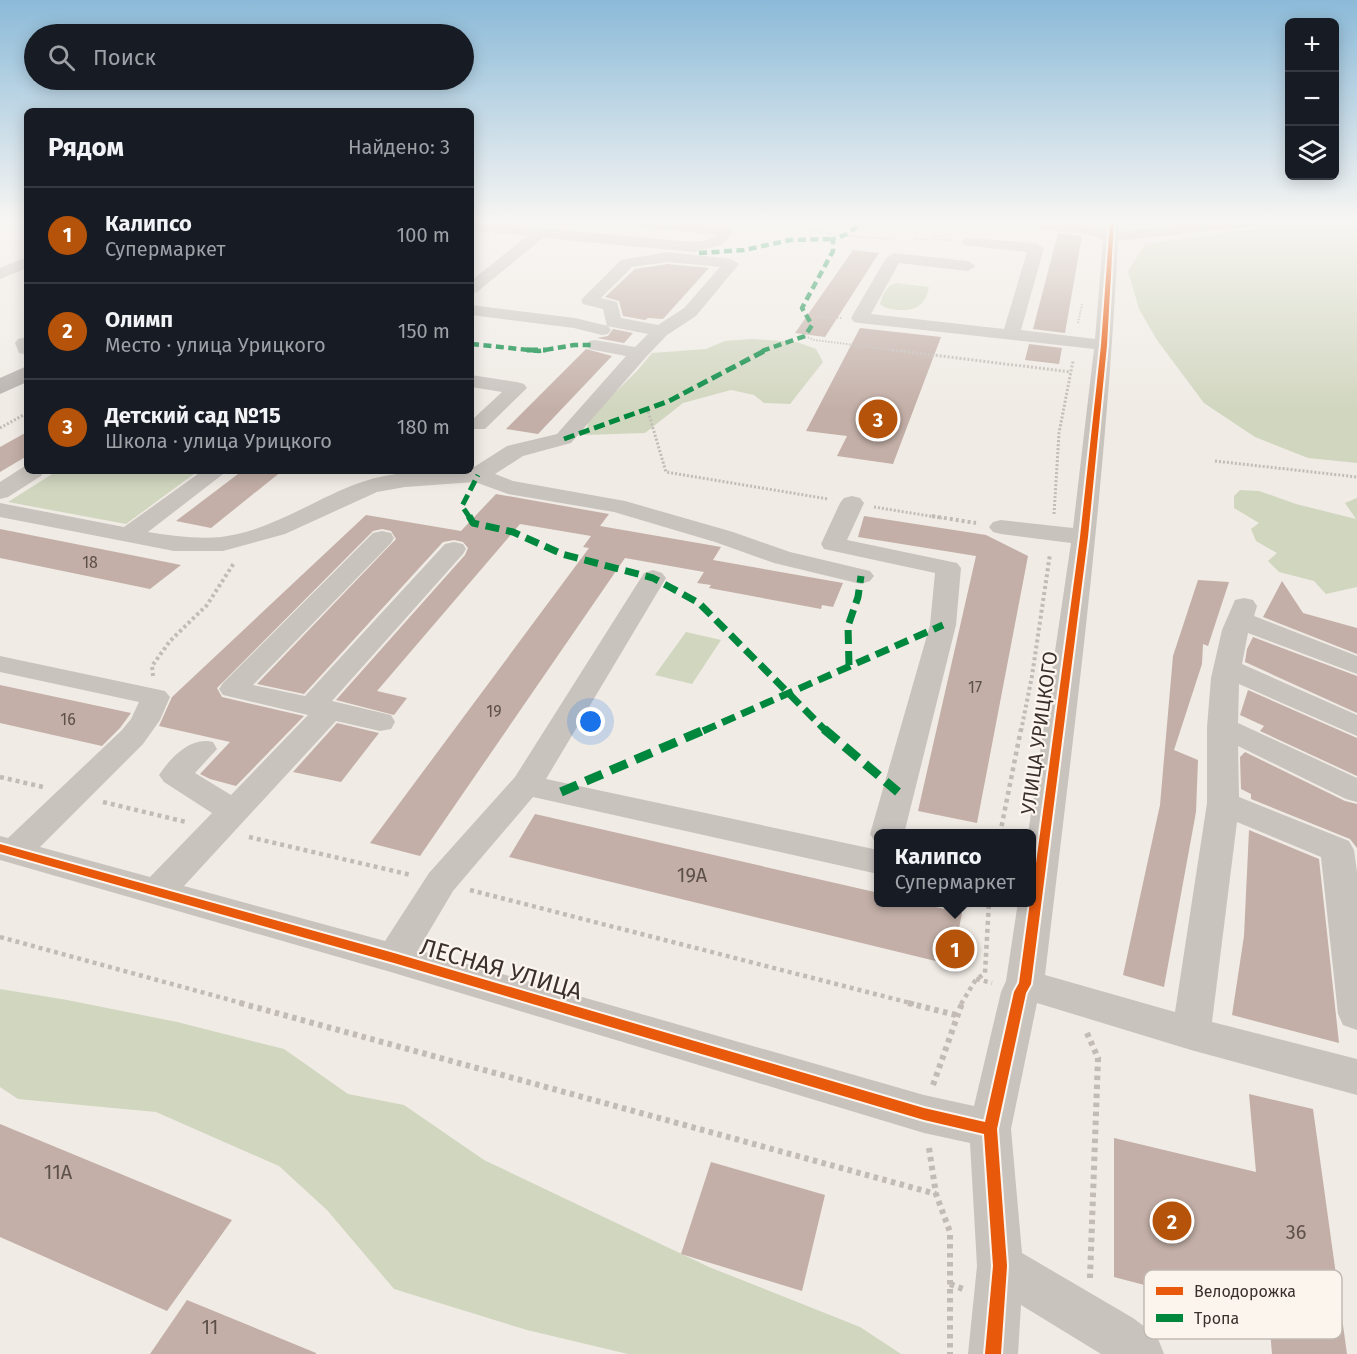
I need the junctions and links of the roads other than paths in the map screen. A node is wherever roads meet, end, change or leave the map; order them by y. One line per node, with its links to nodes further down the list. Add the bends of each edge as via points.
1 (605, 284): 7 (street, via 589,300 611,306 613,322)
2 (714, 284): 7 (street, via 690,312)
3 (879, 284): 8 (street, via 860,318)
4 (1026, 284): 8 (street)
5 (1108, 284): 9 (street, УЛИЦА УРИЦКОГО)
6 (474, 310): 10 (street, via 575,323)
7 (661, 331): 10 (street)
8 (1011, 335): 9 (street)
9 (1104, 345): 25 (street, УЛИЦА УРИЦКОГО)
10 (639, 353): 18 (street, via 564,439 515,452)
11 (24, 375): 13 (main road)
12 (474, 381): 14 (street, via 517,388)
13 (0, 387)
14 (474, 423)
15 (28, 474): 19 (street)
16 (212, 474): 24 (street)
17 (353, 474): 22 (street, via 323,496)
18 (478, 475): 22 (street, via 405,480 370,487); 28 (street, via 508,487 617,507 783,558)
19 (0, 492)
20 (852, 503): 44 (street, via 833,544 948,568 943,625)
21 (0, 510): 24 (street)
22 (308, 515): 24 (street, via 277,530 223,544 174,544)
23 (1001, 527): 25 (street)
24 (130, 534)
25 (1084, 537): 47 (street, УЛИЦА УРИЦКОГО)
26 (382, 538): 35 (street, via 233,688)
27 (454, 549): 35 (street)
28 (861, 576)
29 (653, 578): 40 (street)
30 (1282, 637): 31 (street); 33 (street); 34 (street, via 1241,613)
31 (1357, 651)
32 (0, 664): 45 (street, via 155,697 135,736)
33 (1357, 666)
34 (1227, 668): 37 (street); 38 (street)
35 (321, 708): 36 (street); 43 (street)
36 (380, 722)
37 (1357, 726)
38 (1222, 728): 41 (street); 42 (street)
39 (202, 749): 43 (street, via 176,775)
40 (526, 785): 46 (street); 50 (street, via 441,882)
41 (1357, 791)
42 (1223, 803): 52 (street, via 1337,850); 53 (street)
43 (225, 820): 48 (street)
44 (887, 829)
45 (7, 850): 48 (street, ЛЕСНАЯ УЛИЦА)
46 (874, 861)
47 (1036, 879)
48 (158, 891): 50 (street, ЛЕСНАЯ УЛИЦА)
49 (1032, 907): 51 (street, УЛИЦА УРИЦКОГО)
50 (394, 958): 55 (street, ЛЕСНАЯ УЛИЦА, via 924,1114)
51 (1022, 988): 53 (street); 55 (street, УЛИЦА УРИЦКОГО)
52 (1357, 1014)
53 (1191, 1033): 54 (street)
54 (1357, 1077)
55 (990, 1129): 56 (street, УЛИЦА УРИЦКОГО)
56 (1000, 1266): 57 (street, УЛИЦА УРИЦКОГО); 58 (street, via 1116,1335)
57 (993, 1354)
58 (1139, 1354)

